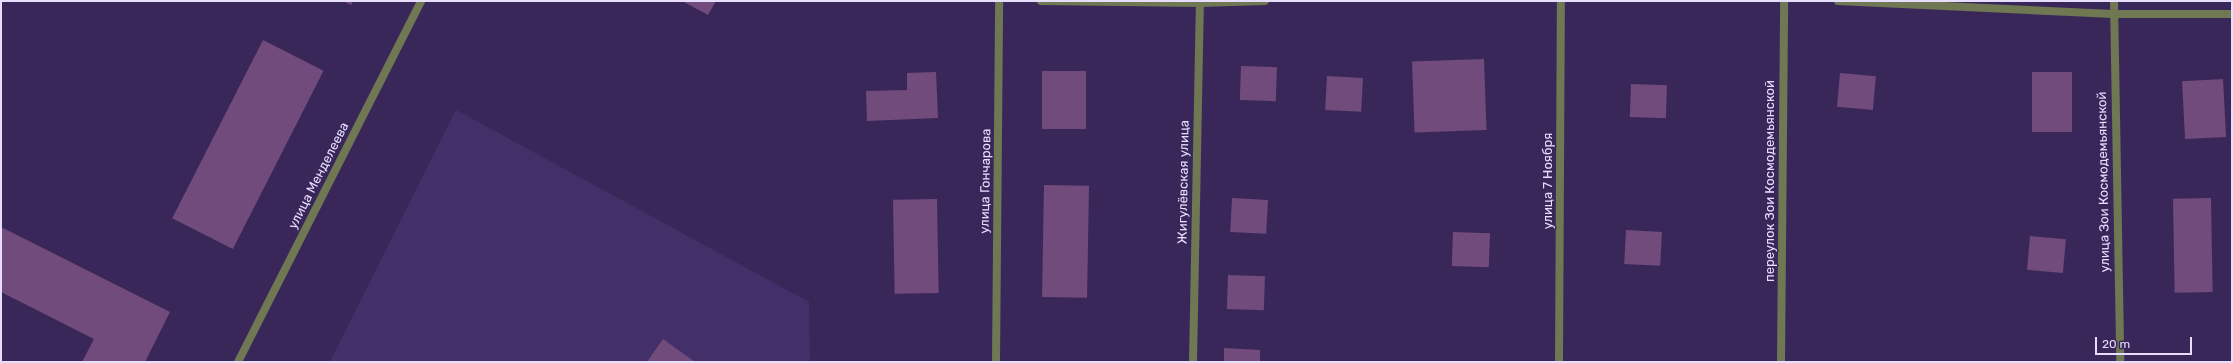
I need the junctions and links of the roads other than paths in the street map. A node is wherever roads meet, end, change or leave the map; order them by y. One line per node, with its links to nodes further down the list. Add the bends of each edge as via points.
1 (421, 1): 12 (street, улица Менделеева)
2 (999, 1): 13 (street, улица Гончарова)
3 (1041, 1): 9 (street)
4 (1265, 1): 9 (street)
5 (1561, 1): 15 (street, улица 7 Ноября)
6 (1784, 1): 16 (street, переулок Зои Космодемьянской)
7 (1838, 1): 10 (street)
8 (2114, 1): 10 (street, улица Зои Космодемьянской)
9 (1200, 3): 14 (street, Жигулёвская улица)
10 (2113, 14): 11 (street); 17 (street, улица Зои Космодемьянской)
11 (2232, 14)
12 (238, 362)
13 (996, 362)
14 (1193, 362)
15 (1559, 362)
16 (1781, 362)
17 (2120, 362)

